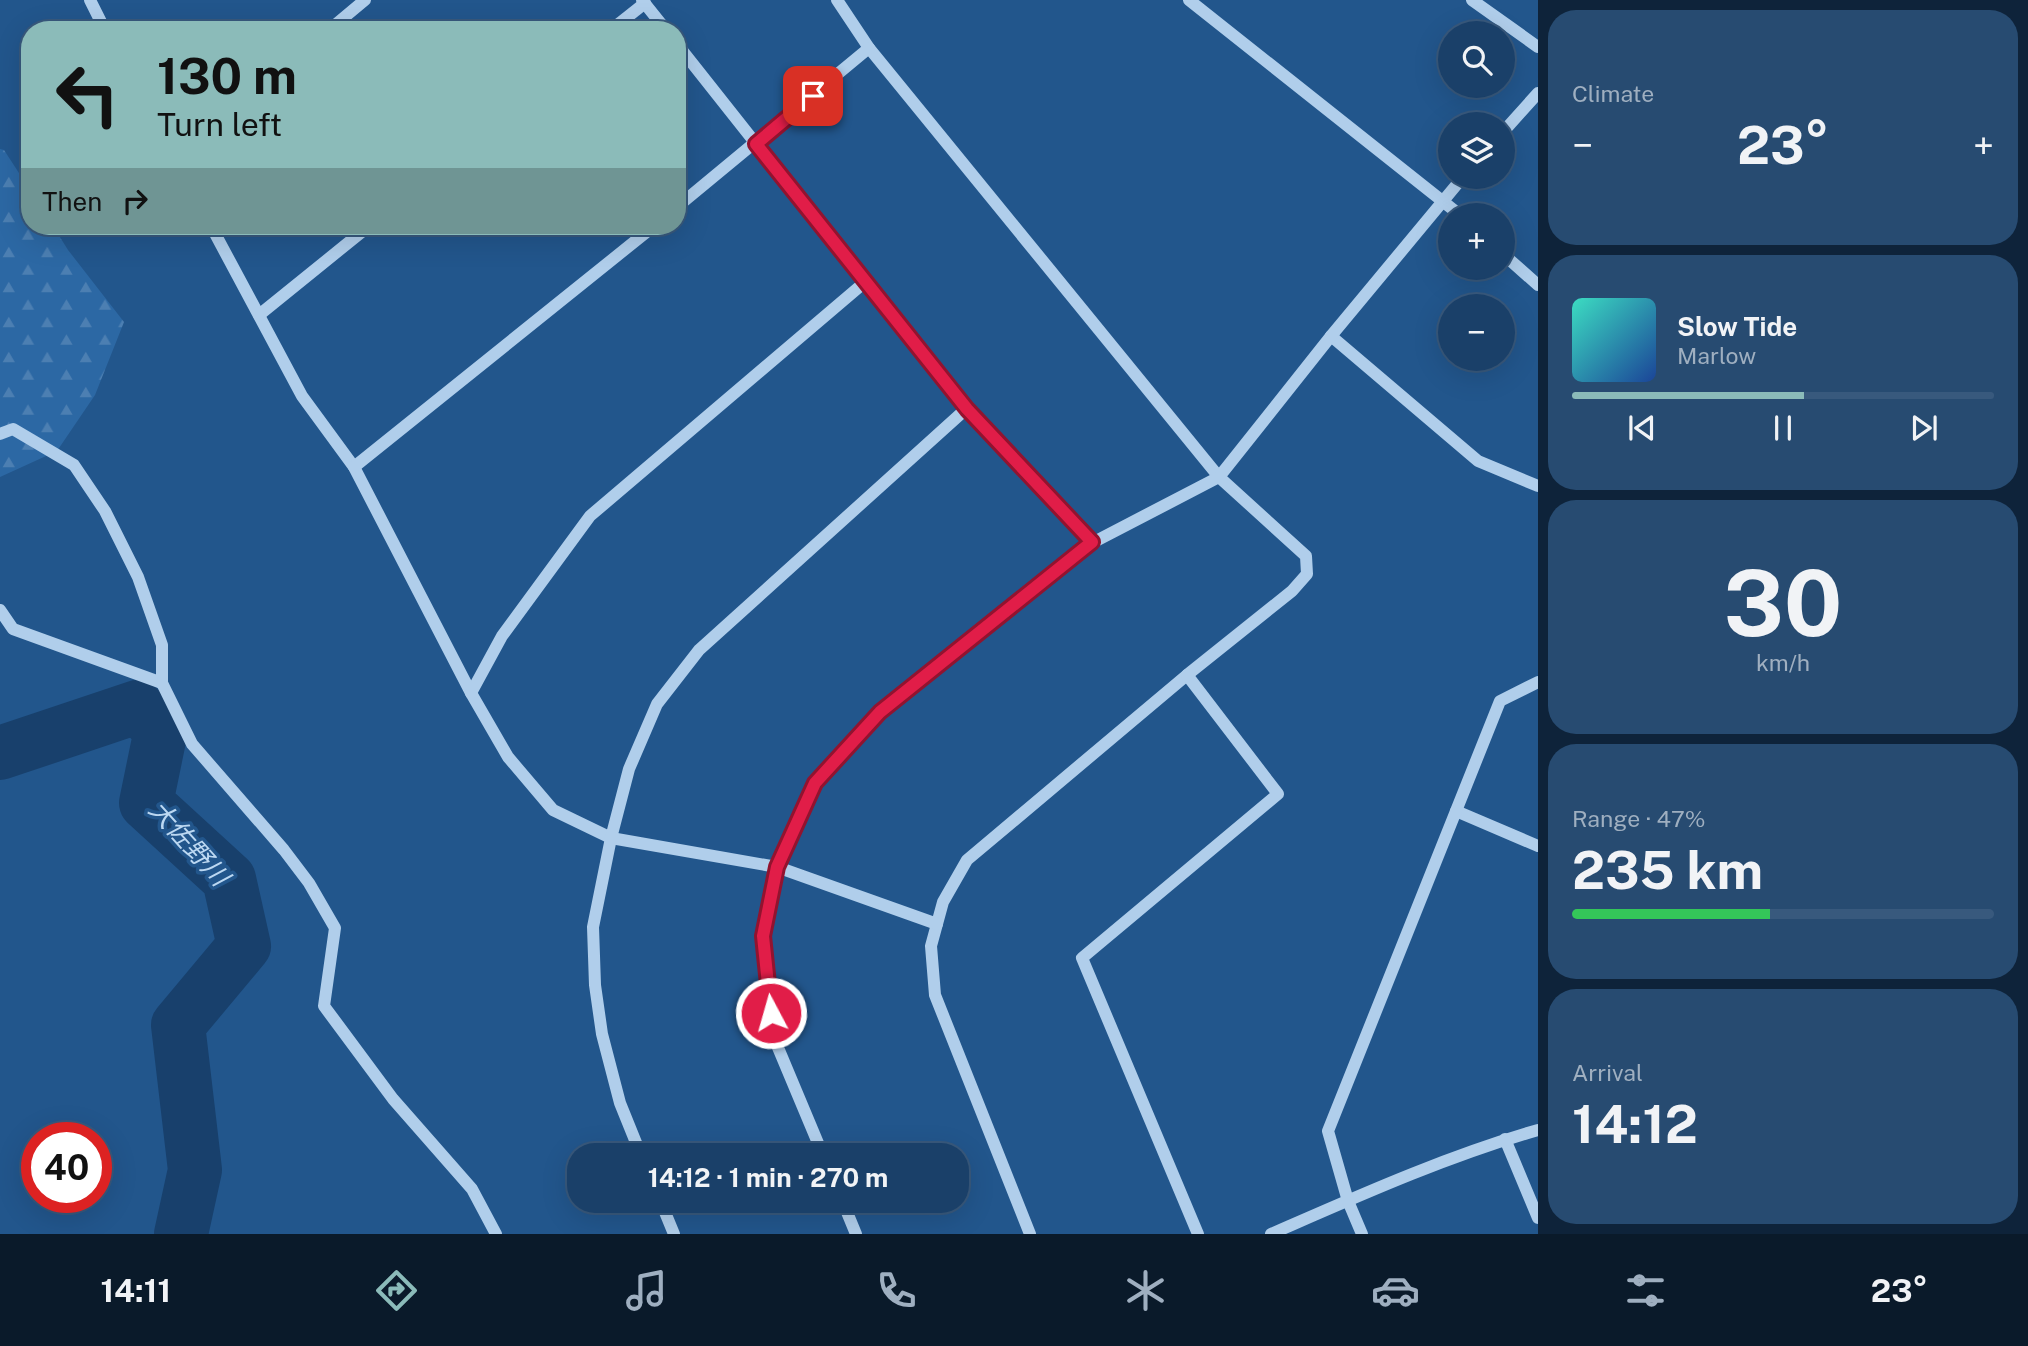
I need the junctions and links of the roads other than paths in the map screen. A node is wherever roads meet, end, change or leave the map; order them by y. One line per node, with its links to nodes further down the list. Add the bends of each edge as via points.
1 (90, 0): 7 (street)
2 (365, 0): 8 (street)
3 (837, 0): 12 (street)
4 (1189, 0): 19 (street)
5 (1472, 0): 11 (street)
6 (644, 1): 9 (street); 10 (street)
7 (101, 21)
8 (340, 21)
9 (621, 21)
10 (659, 21)
11 (1538, 47)
12 (869, 48): 16 (street); 32 (street)
13 (686, 55): 16 (street)
14 (1538, 93): 15 (street)
15 (1515, 119)
16 (756, 144): 18 (street); 25 (street)
17 (1453, 189): 19 (street)
18 (686, 200)
19 (1443, 200): 20 (street); 28 (street)
20 (1446, 203)
21 (216, 235): 27 (street)
22 (358, 235): 27 (street)
23 (643, 235): 31 (street)
24 (1515, 265): 26 (street)
25 (865, 282): 29 (street); 39 (street, via 590,516 502,636)
26 (1538, 285)
27 (259, 315): 31 (street, via 302,396)
28 (1331, 336): 32 (street); 33 (street, via 1478,461)
29 (967, 409): 34 (street); 41 (street, via 699,650 657,704 629,769)
30 (0, 434): 38 (street, via 13,429 74,465 106,512 138,577 162,645)
31 (354, 467): 39 (street)
32 (1219, 477): 34 (street); 36 (street, via 1306,556 1307,574)
33 (1538, 486)
34 (1092, 542): 43 (street, via 880,712 815,783)
35 (0, 610): 38 (street, via 13,629)
36 (1187, 675): 44 (street, via 967,860 943,902); 57 (street, via 1278,794 1082,958)
37 (1538, 682): 40 (street, via 1500,701)
38 (162, 683): 53 (street, via 192,744 284,850 335,929 324,1006 393,1099 472,1189)
39 (471, 693): 41 (street, via 508,757 553,810)
40 (1456, 811): 42 (street); 49 (street, via 1328,1131)
41 (611, 838): 43 (street); 47 (street, via 593,928 595,985 620,1103)
42 (1538, 846)
43 (777, 867): 44 (street); 48 (street, via 763,936 774,1038)
44 (937, 924): 56 (street, via 931,946 935,995)
45 (1538, 1130): 46 (street)
46 (1505, 1139): 49 (street); 52 (street)
47 (636, 1143)
48 (817, 1143)
49 (1348, 1201): 58 (street); 59 (street)
50 (665, 1213): 54 (street)
51 (847, 1213): 55 (street)
52 (1538, 1218)
53 (496, 1234)
54 (674, 1234)
55 (856, 1234)
56 (1030, 1234)
57 (1198, 1234)
58 (1271, 1234)
59 (1362, 1234)

